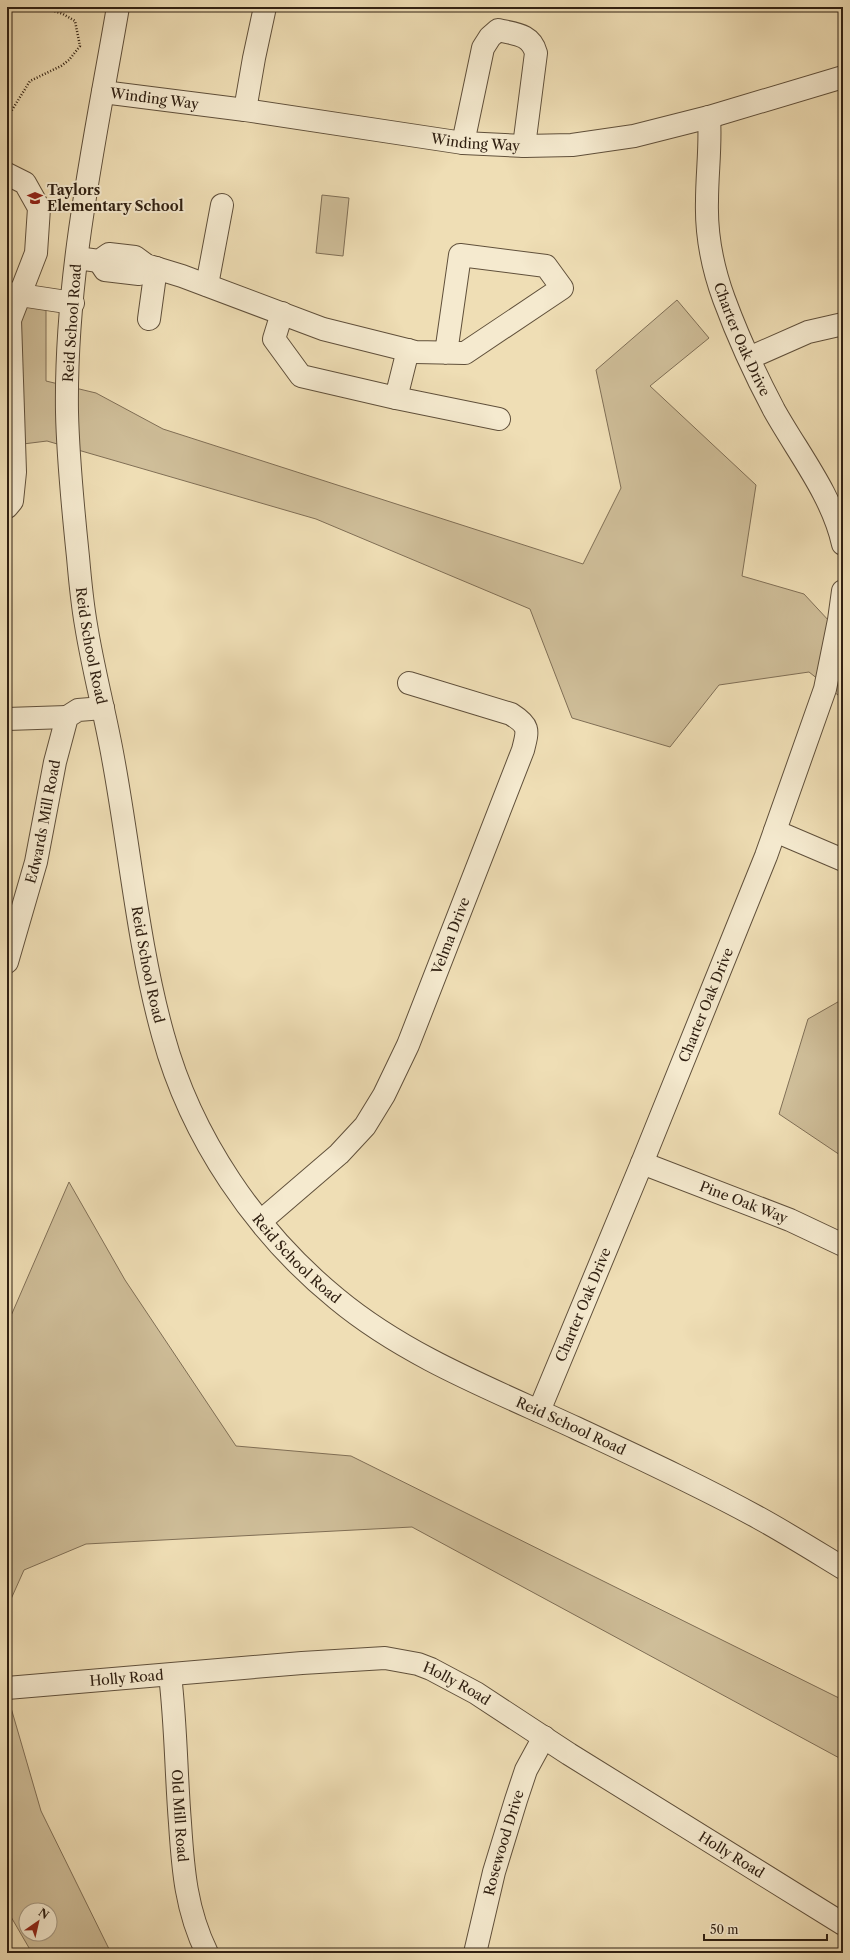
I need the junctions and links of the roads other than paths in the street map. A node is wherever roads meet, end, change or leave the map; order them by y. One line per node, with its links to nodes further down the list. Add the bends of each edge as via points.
1 (118, 7): 4 (street, Reid School Road)
2 (265, 7): 5 (street)
3 (843, 77): 6 (street, Winding Way)
4 (104, 92): 5 (street, Winding Way); 11 (street, Reid School Road, via 89,169)
5 (245, 110): 7 (street, Winding Way)
6 (709, 117): 8 (street, Winding Way, via 605,141); 21 (street, Charter Oak Drive, via 707,202 711,249 724,298)
7 (463, 143): 8 (street, Winding Way); 8 (street, via 483,48 498,30 521,35 534,44 536,53)
8 (524, 146)
9 (7, 174): 14 (street, via 25,183 39,208 36,253)
10 (222, 205): 13 (street)
11 (77, 258): 12 (street, via 99,261 109,254 135,258); 15 (street, Reid School Road)
12 (151, 267): 13 (street); 17 (street)
13 (207, 285): 16 (street)
14 (14, 294): 15 (street); 24 (street, via 10,320 16,472 12,501)
15 (73, 302): 28 (street, Reid School Road, via 67,411 71,502 85,622)
16 (282, 313): 19 (street, via 323,329); 22 (street, via 274,339 301,376)
17 (149, 320)
18 (843, 324): 21 (street, via 808,332)
19 (408, 350): 20 (street); 22 (street)
20 (446, 353): 20 (street, via 465,353 562,288 546,266 460,255)
21 (749, 358): 25 (street, Charter Oak Drive, via 774,409 828,501)
22 (396, 398): 23 (street)
23 (499, 419)
24 (7, 507)
25 (843, 544)
26 (843, 591): 31 (street, Charter Oak Drive, via 825,689)
27 (409, 683): 35 (street, Velma Drive, via 511,714 523,722 526,728 523,750 408,1045 384,1095 365,1126 339,1154)
28 (103, 708): 29 (street, via 78,710); 35 (street, Reid School Road, via 149,980 164,1041 182,1091 204,1137 237,1192)
29 (67, 717): 30 (street); 33 (street, Edwards Mill Road, via 55,762 36,862)
30 (7, 719)
31 (775, 832): 32 (street); 34 (street, Charter Oak Drive)
32 (843, 860)
33 (7, 962)
34 (642, 1163): 36 (street, Pine Oak Way, via 790,1220); 37 (street, Charter Oak Drive)
35 (261, 1221): 37 (street, Reid School Road, via 308,1274 338,1301 371,1325 434,1362)
36 (843, 1245)
37 (540, 1410): 38 (street, Reid School Road, via 674,1474 762,1520)
38 (843, 1568)
39 (170, 1675): 40 (street, Holly Road); 41 (street, Holly Road, via 302,1663 385,1658 402,1660 431,1669 476,1692); 43 (street, Old Mill Road, via 183,1869 192,1921)
40 (7, 1688)
41 (544, 1737): 42 (street, Holly Road); 44 (street, Rosewood Drive, via 526,1770 516,1800 494,1872)
42 (843, 1924)
43 (207, 1953)
44 (475, 1953)

